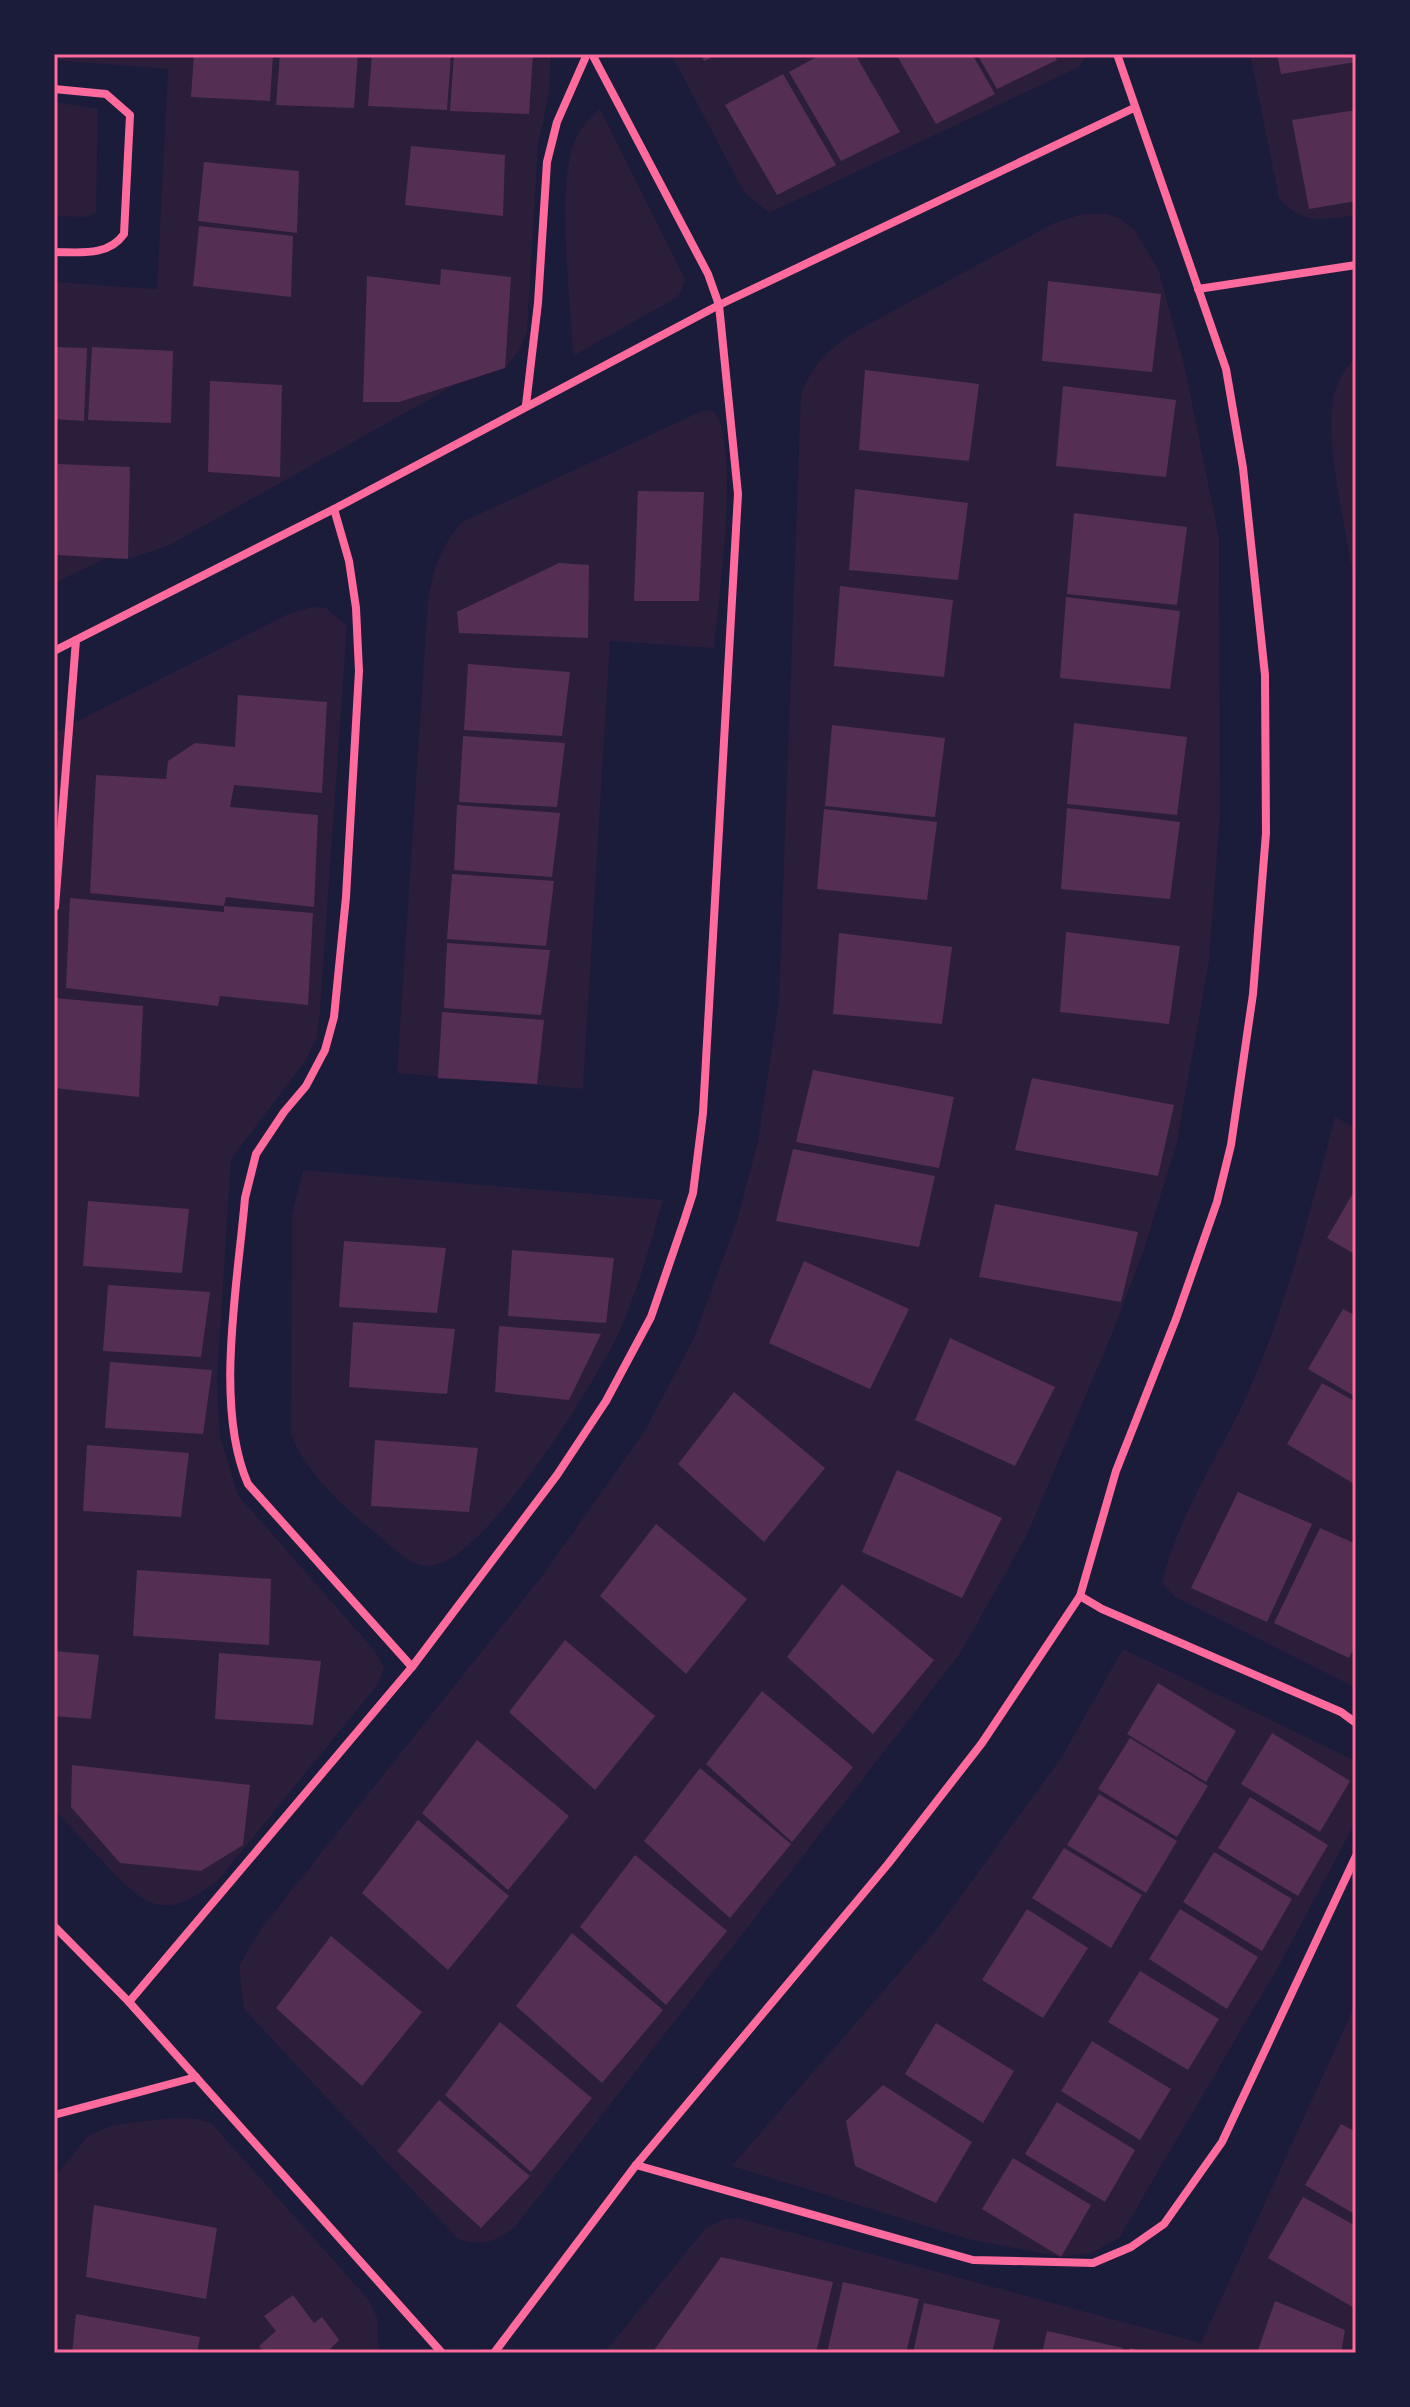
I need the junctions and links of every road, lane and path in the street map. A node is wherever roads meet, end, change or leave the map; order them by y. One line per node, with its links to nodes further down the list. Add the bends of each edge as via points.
1 (589, 54): 8 (street, via 708,274); 9 (street, via 557,122 547,162)
2 (1117, 54): 4 (street)
3 (54, 89): 5 (street, via 106,94 130,115 124,234 113,247)
4 (1134, 108): 7 (street); 8 (street)
5 (54, 252)
6 (1356, 265): 7 (street)
7 (1198, 289): 14 (street, via 1226,369 1243,468 1265,675 1266,833 1253,994 1231,1145 1217,1202 1116,1471)
8 (719, 305): 9 (street); 15 (street, via 738,494 703,1113 693,1193 651,1317 606,1401 557,1475)
9 (526, 405): 10 (street)
10 (334, 509): 11 (street); 15 (street, via 349,561 359,671 334,1017 325,1050 306,1086 256,1154 250,1175 229,1399 239,1463 248,1484)
11 (76, 640): 12 (street); 13 (street)
12 (54, 651)
13 (55, 907)
14 (1080, 1596): 16 (street); 22 (street, via 982,1743 888,1864)
15 (412, 1667): 19 (street)
16 (1356, 1723)
17 (1356, 1856): 22 (street, via 1222,2142 1164,2224 1131,2247 1093,2263 973,2260)
18 (54, 1926): 19 (street)
19 (129, 2002): 20 (street)
20 (196, 2077): 21 (street); 23 (street)
21 (54, 2115)
22 (636, 2165): 24 (street)
23 (442, 2353)
24 (494, 2353)

